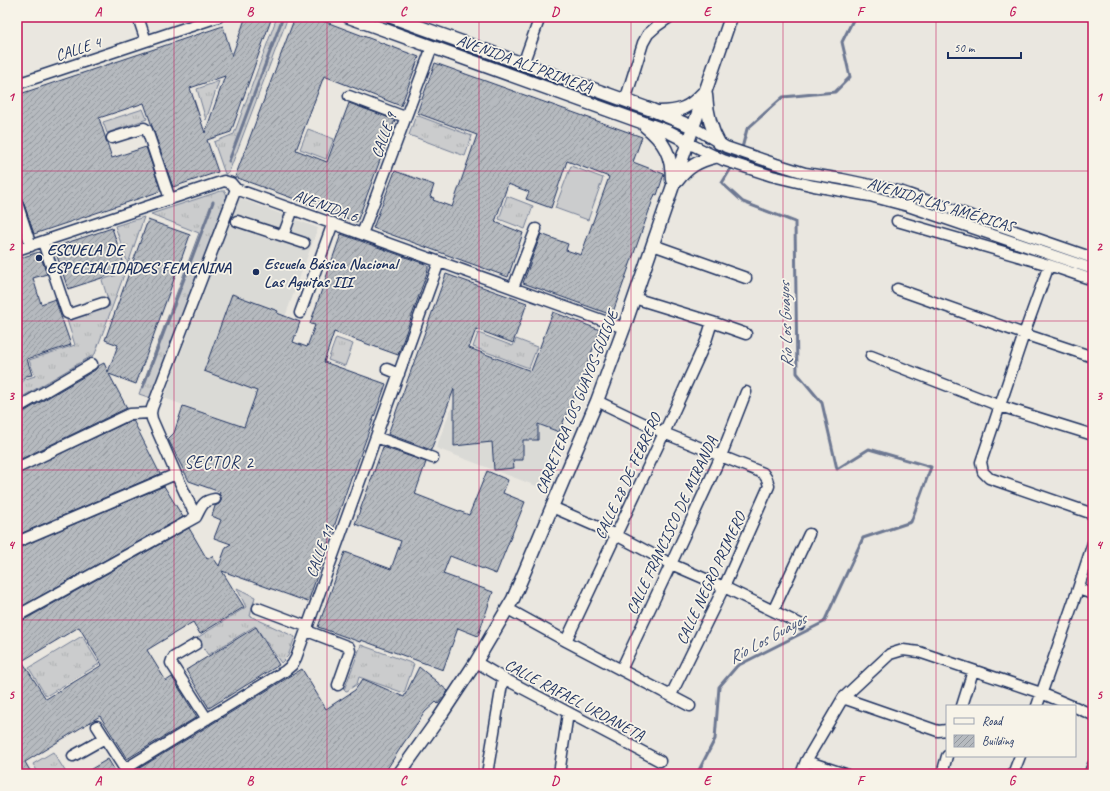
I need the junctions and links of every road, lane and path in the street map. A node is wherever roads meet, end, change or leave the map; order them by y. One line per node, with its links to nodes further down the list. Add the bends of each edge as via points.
1 (138, 17): 8 (street)
2 (218, 17): 8 (street, CALLE 4)
3 (349, 17): 9 (main road, AVENIDA ALÍ PRIMERA)
4 (392, 17): 10 (main road, AVENIDA ALÍ PRIMERA)
5 (540, 17): 10 (street)
6 (670, 17): 14 (street, via 648,34 643,43)
7 (731, 17): 12 (main road, CARRETERA LOS GUAYOS-GUIGUE)
8 (146, 41): 11 (street, CALLE 4)
9 (432, 47): 16 (street, CALLE 9); 17 (main road, AVENIDA ALÍ PRIMERA)
10 (523, 64): 14 (main road, AVENIDA ALÍ PRIMERA)
11 (17, 84)
12 (706, 89): 15 (main road, via 693,103 682,109 670,112); 18 (main road, CARRETERA LOS GUAYOS-GUIGUE); 21 (main road, via 708,116 715,136)
13 (350, 96): 16 (street)
14 (625, 101): 15 (main road, AVENIDA ALÍ PRIMERA)
15 (652, 110): 18 (main road, AVENIDA ALÍ PRIMERA)
16 (406, 117): 32 (street, CALLE 9, via 402,142)
17 (638, 121): 20 (main road, AVENIDA ALÍ PRIMERA, via 669,132); 24 (main road, via 653,132 668,152)
18 (693, 127): 20 (main road, CARRETERA LOS GUAYOS-GUIGUE); 21 (street, AVENIDA LAS AMÉRICAS)
19 (112, 138): 25 (street, via 144,128 147,130)
20 (688, 143): 22 (street, AVENIDA LAS AMÉRICAS); 24 (main road, CARRETERA LOS GUAYOS-GUIGUE)
21 (723, 145): 39 (street, AVENIDA LAS AMÉRICAS, via 804,173 899,191)
22 (719, 159): 24 (main road, via 692,166 684,172); 42 (street, AVENIDA LAS AMÉRICAS, via 772,176 908,206)
23 (236, 189): 25 (street, AVENIDA 6, via 231,183 224,181); 27 (street, AVENIDA 6); 63 (street)
24 (672, 189): 36 (main road, CARRETERA LOS GUAYOS-GUIGUE)
25 (170, 199): 34 (street, AVENIDA 6)
26 (17, 203): 37 (street)
27 (293, 209): 30 (street, AVENIDA 6); 33 (street)
28 (237, 221): 33 (street)
29 (897, 221): 41 (street)
30 (332, 223): 32 (street, AVENIDA 6); 49 (street)
31 (536, 229): 45 (street)
32 (362, 234): 40 (street, AVENIDA 6)
33 (283, 236): 35 (street)
34 (43, 242): 37 (street, AVENIDA 6); 48 (street, via 67,313)
35 (304, 243)
36 (653, 245): 43 (street); 47 (main road, CARRETERA LOS GUAYOS-GUIGUE)
37 (31, 246): 38 (street, AVENIDA 6)
38 (17, 250)
39 (1093, 258)
40 (439, 262): 45 (street, AVENIDA 6); 58 (street, CALLE 11)
41 (1049, 265): 44 (street); 53 (street)
42 (1093, 269)
43 (746, 278)
44 (1093, 280)
45 (512, 288): 51 (street, AVENIDA 6, via 541,302)
46 (897, 289): 53 (street)
47 (634, 298): 50 (street); 51 (main road, CARRETERA LOS GUAYOS-GUIGUE)
48 (103, 303)
49 (300, 313)
50 (712, 322): 52 (street); 64 (street, CALLE 28 DE FEBRERO, via 706,341)
51 (624, 328): 60 (main road, CARRETERA LOS GUAYOS-GUIGUE)
52 (746, 334)
53 (1024, 334): 55 (street); 61 (street)
54 (871, 356): 61 (street)
55 (1093, 356)
56 (92, 364): 62 (street)
57 (387, 369): 58 (street)
58 (399, 374): 66 (street, CALLE 11)
59 (746, 392): 67 (street, CALLE FRANCISCO DE MIRANDA)
60 (597, 401): 64 (street); 72 (main road, CARRETERA LOS GUAYOS-GUIGUE)
61 (1000, 406): 65 (street); 73 (street, via 981,462 983,472 988,478)
62 (17, 408)
63 (151, 413): 69 (street, via 130,414); 70 (street)
64 (664, 433): 67 (street); 75 (street, CALLE 28 DE FEBRERO)
65 (1093, 436)
66 (376, 437): 68 (street); 88 (street, CALLE 11, via 346,534)
67 (721, 456): 79 (street, CALLE FRANCISCO DE MIRANDA); 80 (street, CALLE NEGRO PRIMERO, via 763,473 769,486)
68 (433, 458)
69 (17, 468)
70 (176, 474): 74 (street); 77 (street)
71 (215, 499): 74 (street, via 207,500)
72 (552, 507): 75 (street); 84 (main road, CARRETERA LOS GUAYOS-GUIGUE)
73 (1093, 514)
74 (196, 517): 86 (street)
75 (616, 534): 79 (street); 89 (street, CALLE 28 DE FEBRERO)
76 (809, 534): 85 (street)
77 (17, 541)
78 (1093, 543): 81 (street)
79 (671, 564): 80 (street); 92 (street, CALLE FRANCISCO DE MIRANDA)
80 (724, 587): 85 (street); 97 (street, CALLE NEGRO PRIMERO)
81 (1078, 589): 82 (street); 96 (street)
82 (1093, 594)
83 (258, 608): 88 (street)
84 (508, 609): 89 (street); 91 (main road, CARRETERA LOS GUAYOS-GUIGUE)
85 (773, 611): 87 (street)
86 (17, 616)
87 (800, 624)
88 (308, 629): 95 (street, via 350,649); 106 (street, CALLE 11, via 292,665)
89 (566, 641): 92 (street)
90 (196, 644): 106 (street, via 174,657 171,663)
91 (476, 662): 94 (street, CALLE RAFAEL URDANETA); 117 (main road, CARRETERA LOS GUAYOS-GUIGUE)
92 (621, 670): 97 (street)
93 (973, 671): 96 (street); 98 (street, via 919,652 903,650 890,654); 99 (street)
94 (503, 678): 104 (street, CALLE RAFAEL URDANETA); 118 (street)
95 (338, 685)
96 (1041, 694): 100 (street); 101 (street)
97 (671, 695): 102 (street)
98 (843, 698): 108 (street, via 938,731); 114 (street)
99 (962, 705)
100 (1037, 705)
101 (1069, 705)
102 (690, 706)
103 (1076, 707): 105 (street)
104 (568, 713): 113 (street, CALLE RAFAEL URDANETA); 119 (street)
105 (1093, 715)
106 (206, 719): 116 (street, CALLE 11)
107 (97, 726): 109 (street)
108 (946, 730)
109 (105, 738): 110 (street); 116 (street)
110 (73, 756)
111 (947, 757): 122 (street)
112 (1020, 757): 123 (street)
113 (660, 761)
114 (806, 761): 120 (street); 121 (street)
115 (1093, 765): 124 (street)
116 (126, 772)
117 (399, 774)
118 (487, 774)
119 (559, 774)
120 (801, 774)
121 (845, 774)
122 (942, 774)
123 (1013, 774)
124 (1092, 774)

